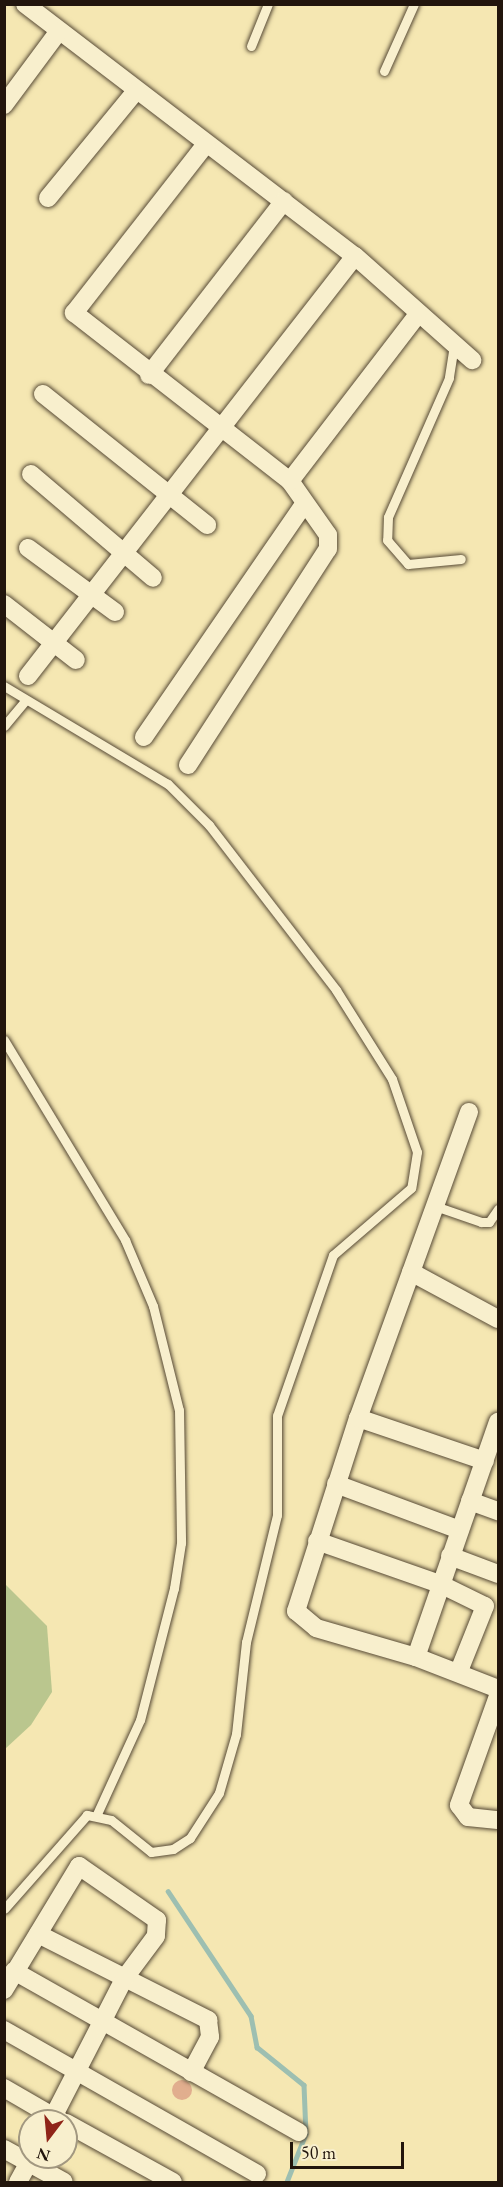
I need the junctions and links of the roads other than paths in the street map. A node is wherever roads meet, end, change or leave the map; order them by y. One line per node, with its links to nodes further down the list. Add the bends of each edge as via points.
1 (25, 4): 4 (street)
2 (268, 4): 5 (lane)
3 (414, 4): 6 (lane)
4 (59, 31): 7 (street); 8 (street)
5 (251, 46)
6 (384, 71)
7 (136, 91): 9 (street); 10 (street)
8 (4, 105)
9 (206, 144): 11 (street); 16 (street, via 74,313)
10 (48, 198)
11 (284, 201): 12 (street); 16 (street)
12 (355, 256): 13 (street); 18 (street)
13 (418, 314): 14 (street); 20 (street)
14 (454, 345): 15 (street); 26 (lane, via 449,378 388,517 387,540 408,564)
15 (472, 360)
16 (149, 375): 18 (street)
17 (43, 394): 21 (street)
18 (219, 427): 20 (street); 21 (street)
19 (31, 474): 25 (street)
20 (290, 481): 22 (street)
21 (168, 494): 23 (street); 25 (street)
22 (303, 506): 37 (street); 38 (street, via 328,535 323,562)
23 (207, 525)
24 (28, 548): 28 (street)
25 (124, 551): 27 (street); 28 (street)
26 (461, 559)
27 (153, 578)
28 (92, 594): 30 (street); 31 (street)
29 (4, 604): 31 (street)
30 (114, 612)
31 (54, 643): 32 (street); 33 (street)
32 (76, 660)
33 (28, 676)
34 (4, 686): 35 (lane)
35 (26, 700): 36 (lane); 61 (lane, via 168,784 209,825 342,1000 392,1079 417,1152 411,1188 397,1205 348,1240 325,1275 277,1416 281,1491 246,1642 229,1766 207,1814 174,1849 151,1852)
36 (4, 726)
37 (144, 737)
38 (188, 765)
39 (4, 1040): 61 (lane, via 124,1240 153,1306 179,1410 181,1543 174,1588 140,1720)
40 (469, 1112): 41 (street)
41 (435, 1206): 42 (lane, via 481,1222 489,1222); 43 (street)
42 (498, 1209)
43 (411, 1272): 44 (street); 45 (street)
44 (498, 1319)
45 (357, 1418): 48 (street); 49 (street)
46 (498, 1422): 47 (street)
47 (495, 1442): 48 (street)
48 (485, 1461): 50 (street)
49 (336, 1484): 52 (street); 53 (street)
50 (470, 1501): 51 (street); 52 (street)
51 (498, 1511)
52 (460, 1530): 54 (street)
53 (317, 1541): 56 (street); 57 (street, via 297,1601 299,1618 316,1628)
54 (450, 1556): 55 (street); 56 (street)
55 (498, 1574)
56 (440, 1584): 57 (street); 58 (street, via 484,1606)
57 (416, 1657): 58 (street)
58 (459, 1671): 59 (street)
59 (498, 1689)
60 (498, 1696): 62 (street, via 459,1805 468,1817)
61 (96, 1814): 63 (lane, via 79,1821)
62 (498, 1820)
63 (4, 1909)
64 (38, 1934): 65 (street); 66 (street); 66 (street, via 79,1866 157,1920 156,1936)
65 (15, 1971): 67 (street); 68 (street)
66 (124, 1979): 68 (street); 71 (street, via 208,2020 210,2037)
67 (4, 1990)
68 (104, 2023): 70 (street); 71 (street)
69 (4, 2030): 70 (street)
70 (77, 2072): 74 (street); 80 (street)
71 (191, 2072): 76 (street)
72 (4, 2088): 73 (street)
73 (38, 2109)
74 (63, 2109)
75 (78, 2132): 82 (street)
76 (299, 2132)
77 (4, 2149): 78 (street)
78 (18, 2155)
79 (44, 2169): 81 (street)
80 (257, 2174)
81 (64, 2182)
82 (173, 2182)

